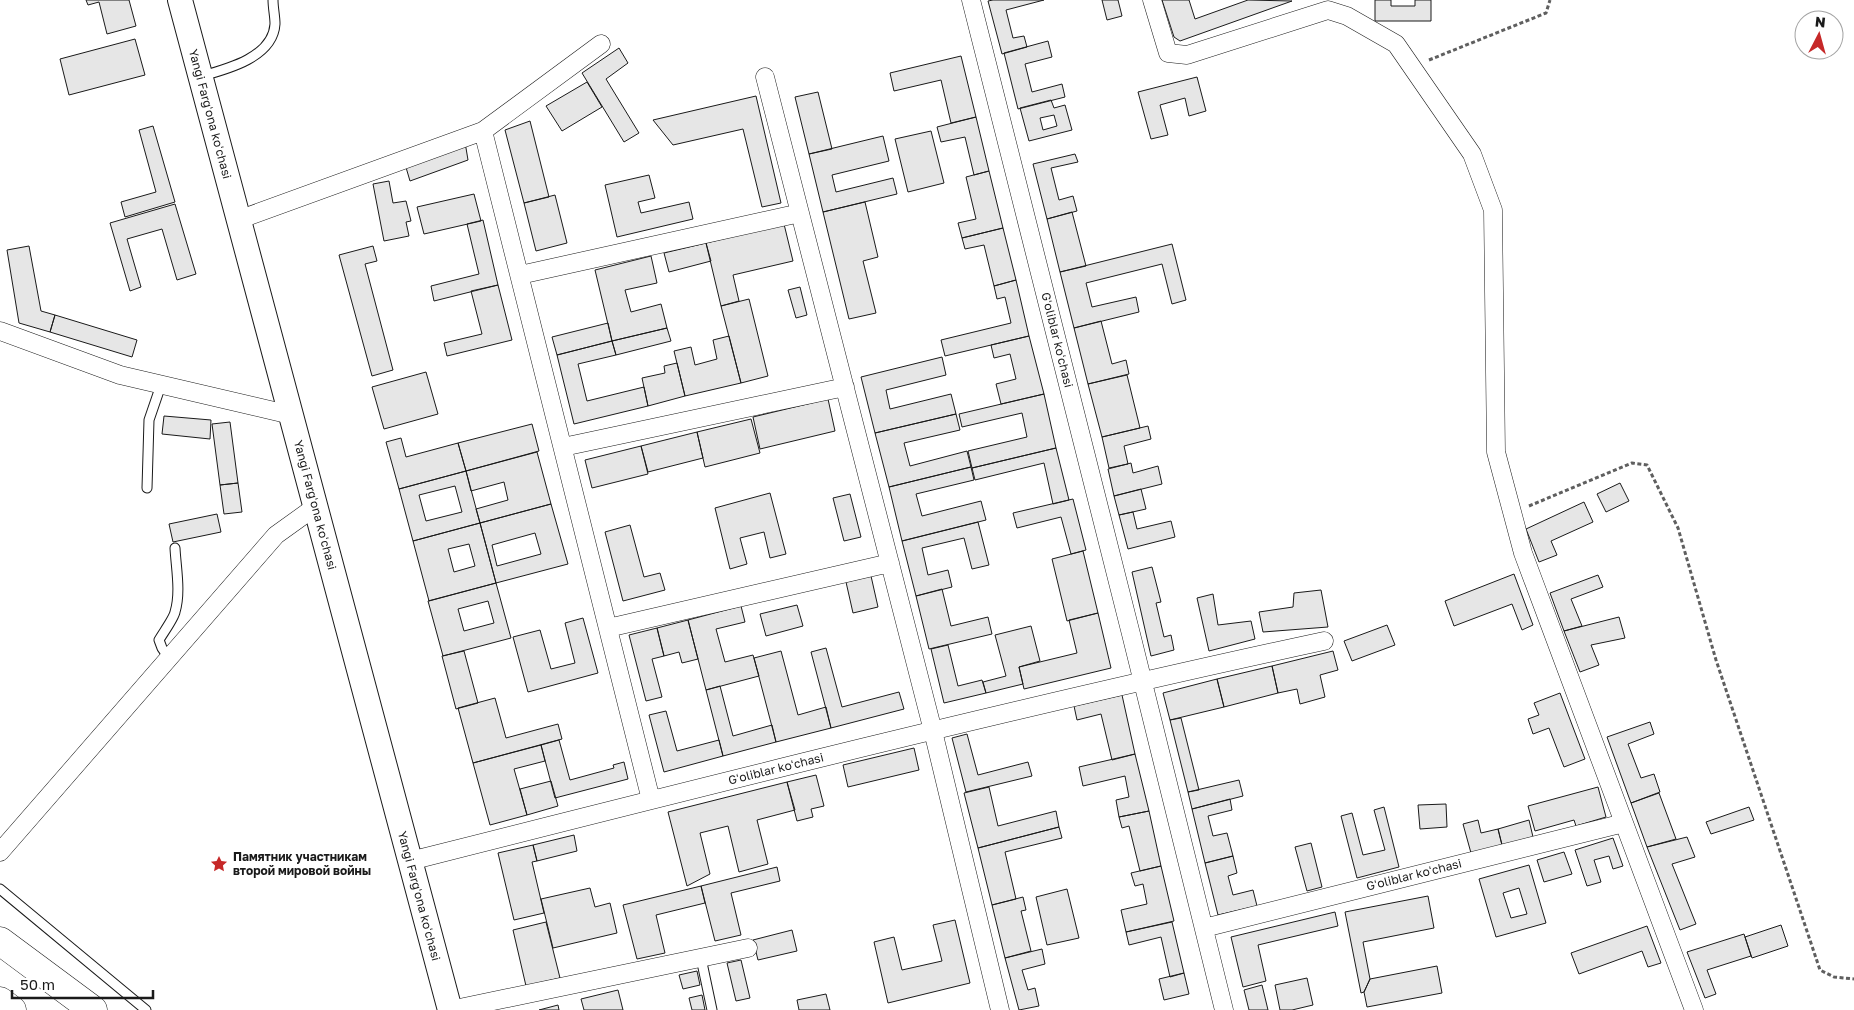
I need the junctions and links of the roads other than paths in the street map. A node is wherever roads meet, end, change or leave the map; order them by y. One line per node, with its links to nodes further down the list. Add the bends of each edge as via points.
1 (180, 0): 6 (main road, Yangi Fargʻona koʻchasi)
2 (273, 0): 6 (lane, via 275,25 270,41 254,57 230,68)
3 (971, 0): 24 (street, Gʻoliblar koʻchasi)
4 (1152, 0): 27 (street, via 1168,53 1187,55 1328,10 1347,16 1396,44 1472,154 1493,210 1496,452 1523,553)
5 (601, 44): 8 (street)
6 (199, 76): 10 (main road, Yangi Fargʻona koʻchasi)
7 (766, 78): 9 (street)
8 (483, 131): 10 (street); 11 (street)
9 (800, 213): 11 (street); 14 (street)
10 (238, 220): 15 (main road, Yangi Fargʻona koʻchasi)
11 (520, 275): 16 (street)
12 (0, 331): 13 (street, via 120,375)
13 (161, 385): 15 (street); 17 (lane, via 149,420)
14 (845, 387): 16 (street); 20 (street)
15 (290, 415): 18 (main road, Yangi Fargʻona koʻchasi)
16 (563, 447): 21 (street)
17 (148, 488)
18 (315, 507): 23 (street, via 276,535); 29 (main road, Yangi Fargʻona koʻchasi)
19 (175, 548): 23 (lane, via 178,595 175,614 159,640)
20 (890, 562): 21 (street); 25 (street)
21 (608, 628): 26 (street)
22 (1324, 641): 24 (street, Gʻoliblar koʻchasi)
23 (169, 658): 28 (street)
24 (1142, 680): 25 (street, Gʻoliblar koʻchasi); 31 (street, Gʻoliblar koʻchasi)
25 (933, 731): 26 (street, Gʻoliblar koʻchasi); 41 (street)
26 (651, 800): 29 (street, Gʻoliblar koʻchasi)
27 (1624, 823): 31 (street, Gʻoliblar koʻchasi); 43 (street)
28 (0, 852)
29 (410, 861): 39 (main road, Yangi Fargʻona koʻchasi)
30 (0, 889): 38 (lane)
31 (1204, 928): 42 (street, Gʻoliblar koʻchasi)
32 (0, 941): 37 (highway)
33 (748, 948): 34 (street)
34 (701, 958): 39 (street); 40 (lane)
35 (0, 1001): 36 (highway)
36 (12, 1010)
37 (93, 1010)
38 (146, 1010)
39 (450, 1010)
40 (712, 1010)
41 (1000, 1010)
42 (1224, 1010)
43 (1694, 1010)

